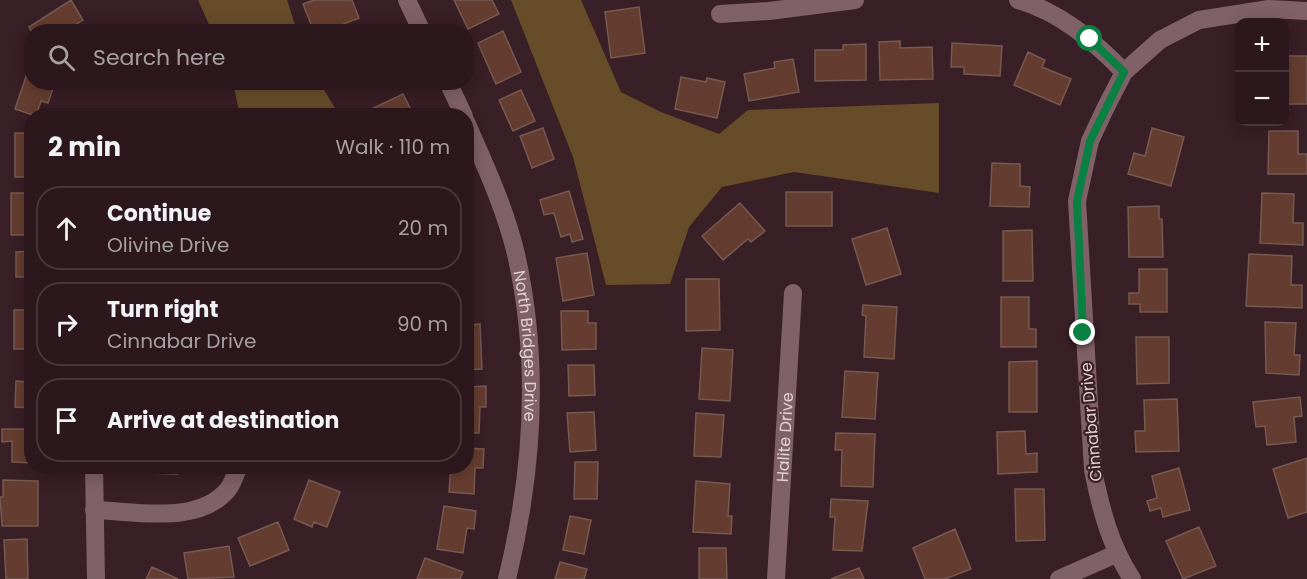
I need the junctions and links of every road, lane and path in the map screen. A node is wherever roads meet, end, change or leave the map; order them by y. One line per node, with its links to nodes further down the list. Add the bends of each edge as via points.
1 (406, 0): 6 (street)
2 (855, 0): 5 (street)
3 (1018, 0): 7 (street, via 1068,23)
4 (1307, 11): 7 (street, Cinnabar Drive, via 1269,9 1199,20 1160,40)
5 (720, 14)
6 (418, 24)
7 (1124, 72): 15 (street, Cinnabar Drive, via 1090,141 1077,201 1093,470)
8 (452, 90): 9 (street)
9 (460, 108)
10 (474, 141): 17 (street, North Bridges Drive, via 501,203 516,253 529,350 528,466)
11 (793, 293): 18 (street, Halite Drive)
12 (94, 474): 14 (street)
13 (236, 474): 14 (street, via 230,487 204,507 178,513)
14 (94, 510): 16 (street)
15 (1116, 554): 19 (street); 20 (street, Cinnabar Drive)
16 (96, 579)
17 (507, 579)
18 (776, 579)
19 (1059, 579)
20 (1132, 579)

